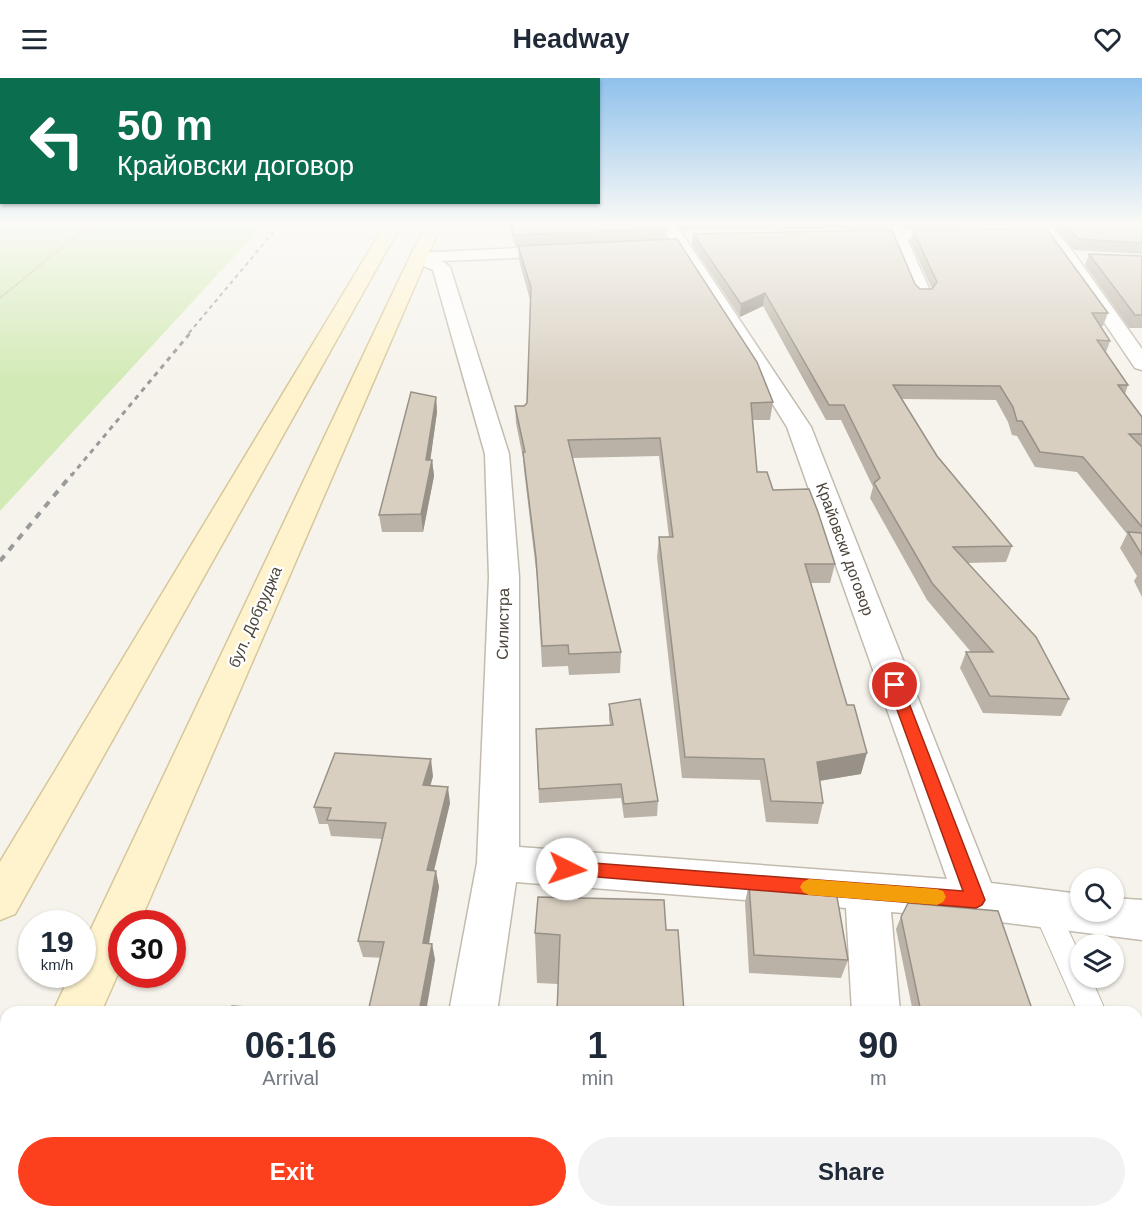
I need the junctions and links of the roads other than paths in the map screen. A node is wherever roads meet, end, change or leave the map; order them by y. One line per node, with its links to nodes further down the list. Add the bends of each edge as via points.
1 (363, 276): 12 (main road)
2 (409, 276): 15 (main road, бул. Добруджа)
3 (444, 276): 9 (street, Силистра, via 497,454 504,578)
4 (701, 276): 11 (street, Крайовски договор, via 799,427)
5 (915, 276): 7 (street)
6 (1081, 276): 8 (street)
7 (923, 295)
8 (1142, 364)
9 (498, 863): 10 (street); 16 (street, Силистра)
10 (867, 891): 11 (street); 17 (street)
11 (976, 900): 13 (street)
12 (0, 901)
13 (1046, 910): 14 (street); 18 (lane)
14 (1142, 920)
15 (80, 1006)
16 (474, 1006)
17 (876, 1006)
18 (1089, 1006)

